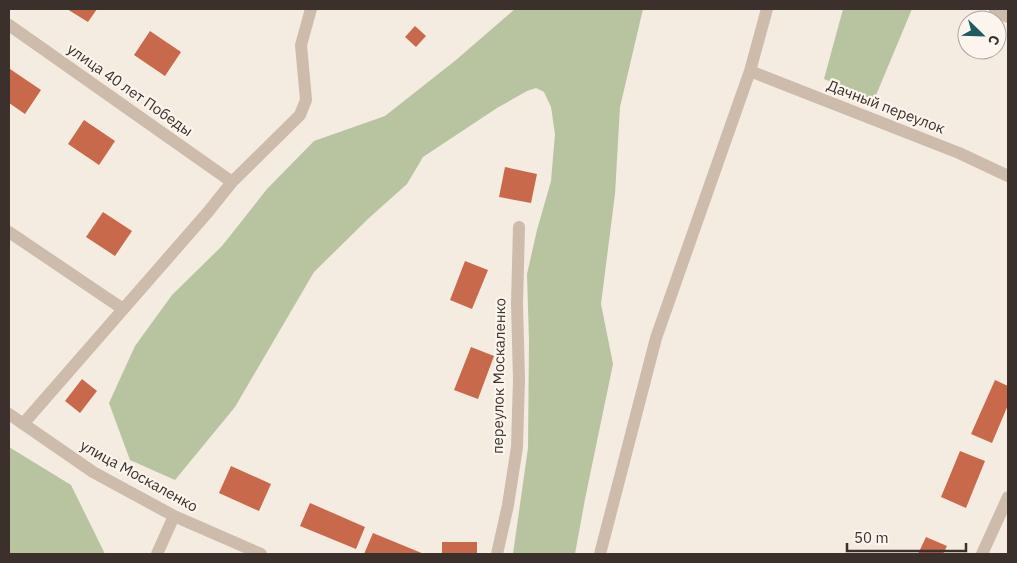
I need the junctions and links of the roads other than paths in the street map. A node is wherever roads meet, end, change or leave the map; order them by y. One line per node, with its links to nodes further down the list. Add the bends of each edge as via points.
1 (768, 9): 4 (street)
2 (307, 10): 6 (street, via 301,45 306,100 300,115)
3 (9, 24): 6 (street, улица 40 лет Победы)
4 (750, 71): 5 (street, Дачный переулок, via 959,153); 17 (street, via 656,338)
5 (1008, 176)
6 (232, 182): 9 (street)
7 (519, 227): 16 (street, переулок Москаленко, via 517,446)
8 (9, 232): 9 (street)
9 (123, 309): 11 (street)
10 (9, 414): 11 (street, улица Москаленко)
11 (23, 424): 13 (street, улица Москаленко, via 94,472)
12 (1008, 497): 18 (street)
13 (174, 516): 14 (street); 15 (street, улица Москаленко)
14 (157, 554)
15 (261, 554)
16 (497, 554)
17 (600, 554)
18 (982, 554)

